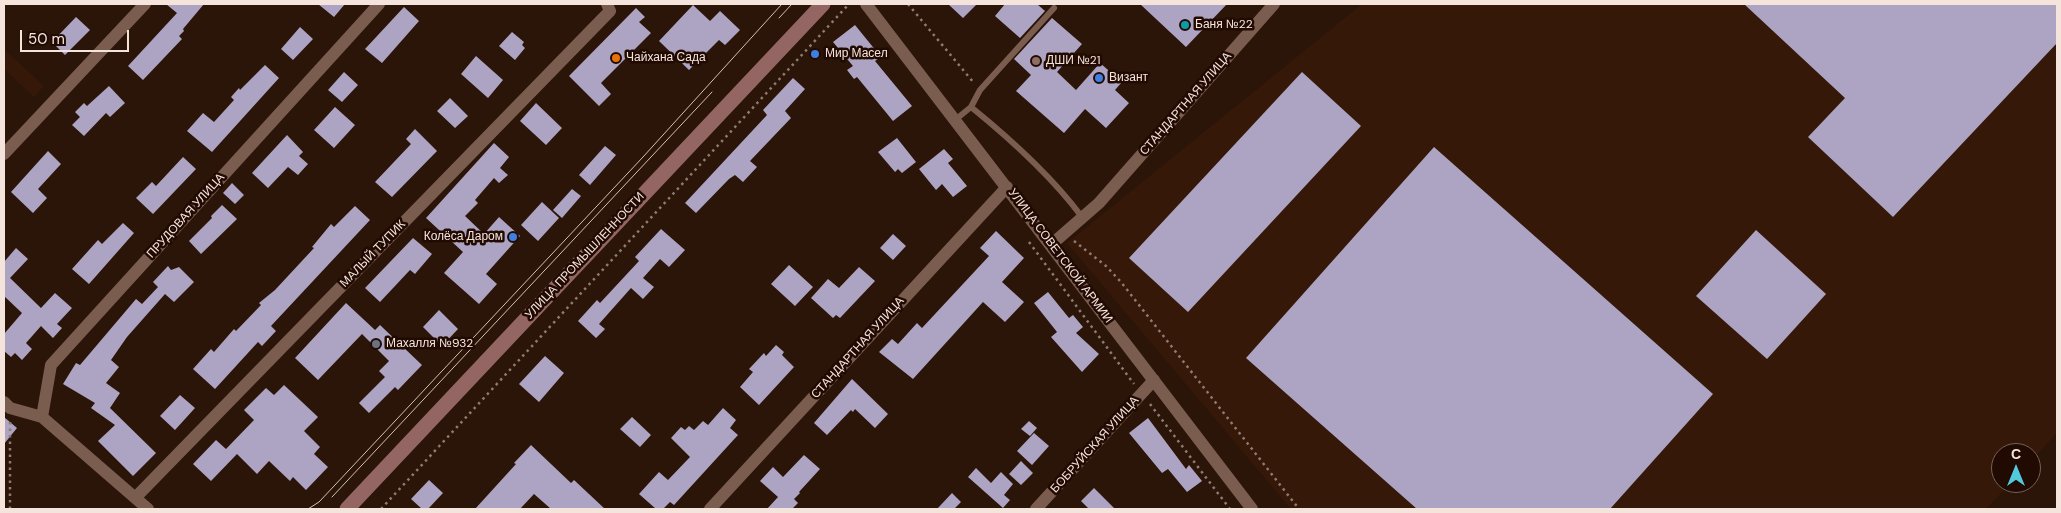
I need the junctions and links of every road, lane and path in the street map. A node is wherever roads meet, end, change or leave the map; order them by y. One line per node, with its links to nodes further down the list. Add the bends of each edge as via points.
1 (145, 4): 15 (street)
2 (379, 4): 24 (street, ПРУДОВАЯ УЛИЦА, via 51,365)
3 (823, 4): 30 (main road, УЛИЦА ПРОМЫШЛЕННОСТИ)
4 (840, 4): 11 (path)
5 (849, 4): 11 (path)
6 (866, 4): 14 (street, УЛИЦА СОВЕТСКОЙ АРМИИ)
7 (908, 4): 12 (path)
8 (1274, 4): 17 (street, СТАНДАРТНАЯ УЛИЦА, via 1099,203)
9 (608, 7): 27 (street, МАЛЫЙ ТУПИК)
10 (1054, 8): 12 (lane)
11 (844, 9): 31 (path)
12 (980, 90): 13 (lane)
13 (971, 106): 14 (lane); 17 (lane, via 994,125)
14 (955, 120): 16 (street, УЛИЦА СОВЕТСКОЙ АРМИИ)
15 (4, 154)
16 (1007, 187): 20 (street, УЛИЦА СОВЕТСКОЙ АРМИИ); 32 (street, СТАНДАРТНАЯ УЛИЦА)
17 (1082, 217): 18 (street, СТАНДАРТНАЯ УЛИЦА)
18 (1066, 231): 20 (street, СТАНДАРТНАЯ УЛИЦА); 36 (path, via 1121,282)
19 (1025, 237): 22 (path)
20 (1052, 244): 21 (street, УЛИЦА СОВЕТСКОЙ АРМИИ)
21 (1154, 380): 22 (street, БОБРУЙСКАЯ УЛИЦА); 35 (street, УЛИЦА СОВЕТСКОЙ АРМИИ)
22 (1142, 393): 33 (street, БОБРУЙСКАЯ УЛИЦА); 34 (path)
23 (7, 405): 24 (street); 26 (path)
24 (42, 417): 27 (street)
25 (4, 489): 26 (path)
26 (9, 489): 28 (path)
27 (136, 497): 29 (street)
28 (10, 509)
29 (148, 509)
30 (347, 509)
31 (381, 509)
32 (710, 509)
33 (1036, 509)
34 (1230, 509)
35 (1252, 509)
36 (1299, 509)

